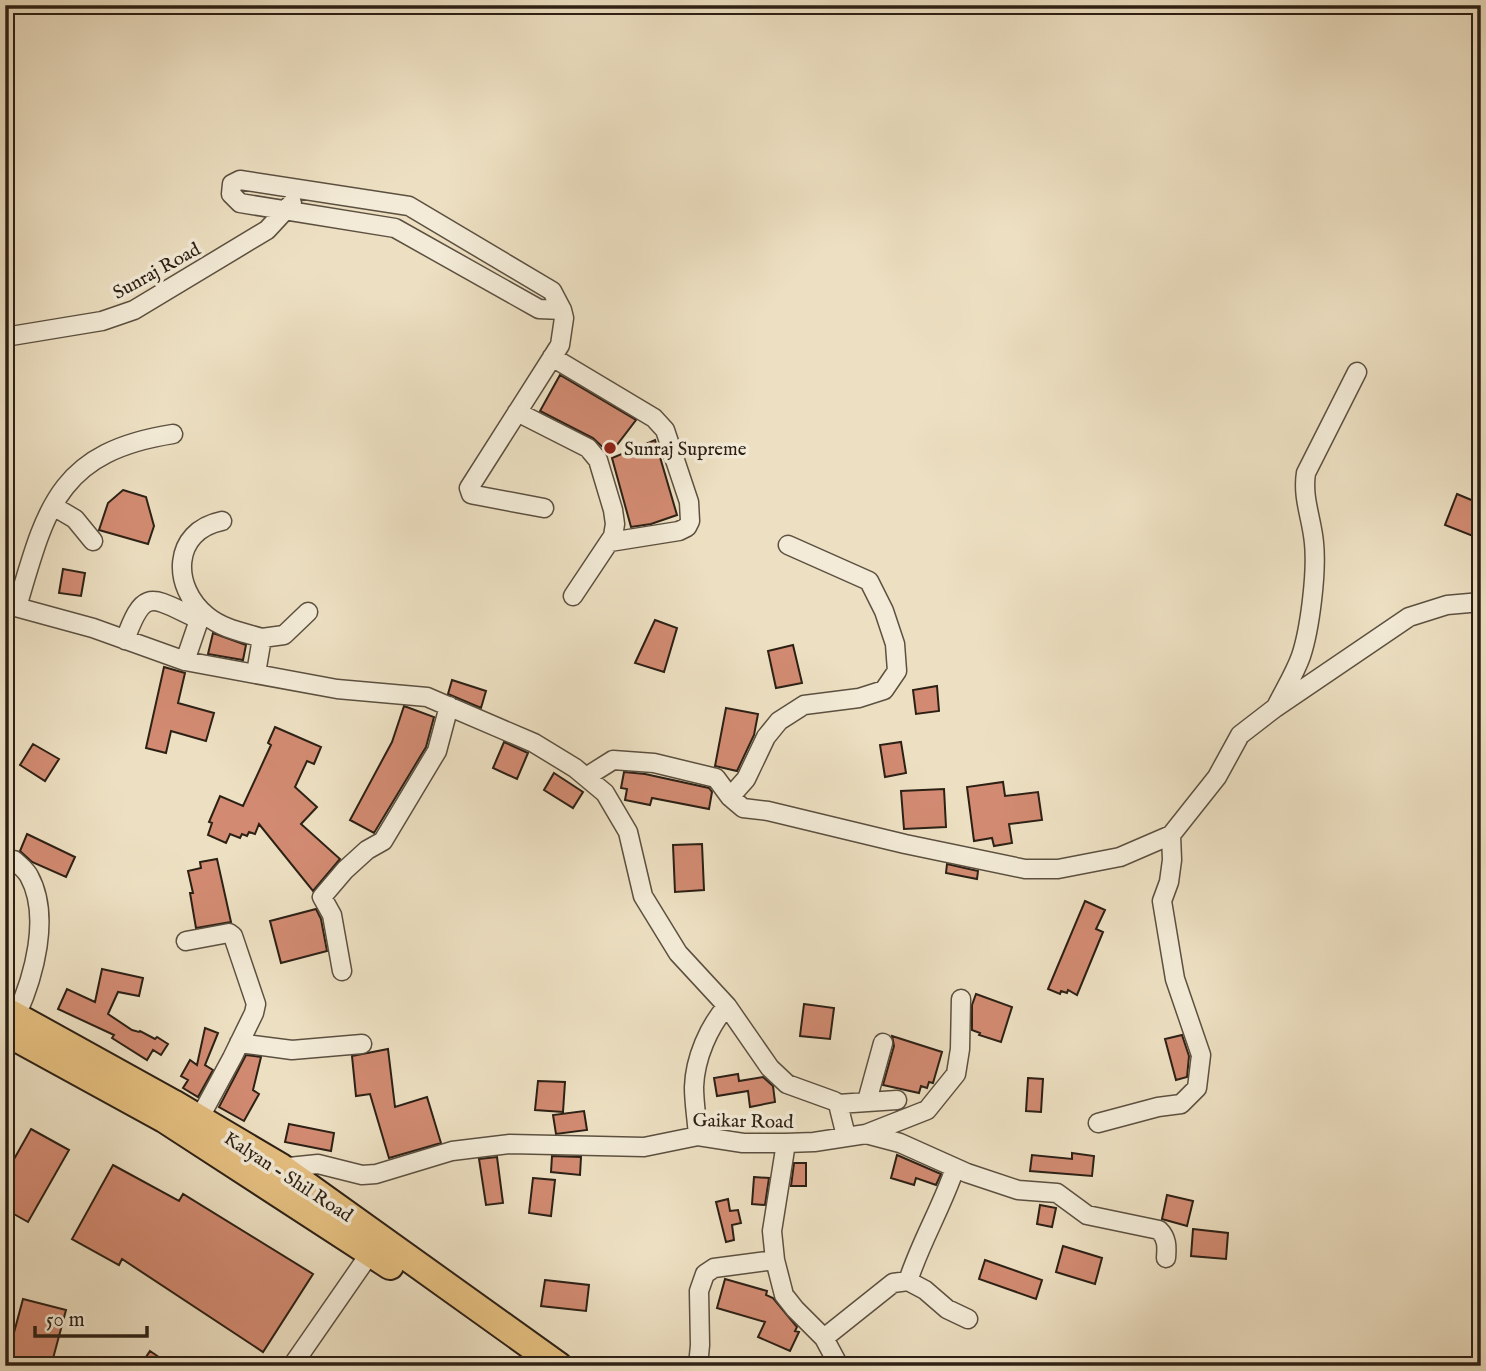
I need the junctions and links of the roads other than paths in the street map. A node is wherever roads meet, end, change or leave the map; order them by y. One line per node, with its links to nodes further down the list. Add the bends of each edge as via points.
1 (303, 189): 2 (street); 3 (street, Sunraj Road); 3 (street, via 240,180 232,184 231,194 240,203)
2 (389, 203): 4 (street, via 409,206); 5 (street)
3 (286, 210): 5 (street); 8 (street, Sunraj Road, via 267,230 134,310 102,321)
4 (426, 216): 6 (street); 7 (street, via 552,291)
5 (385, 225): 6 (street)
6 (415, 238): 7 (street, via 539,309)
7 (562, 310): 9 (street, via 560,345)
8 (5, 337)
9 (552, 357): 11 (street); 17 (street, via 654,418 665,430 689,502 690,521 680,531)
10 (1357, 372): 28 (street, via 1306,474 1304,490 1315,546 1311,605 1301,656)
11 (517, 412): 14 (street, via 469,491); 17 (street, via 594,453 613,510)
12 (173, 434): 13 (street, via 117,447 98,458 64,486)
13 (53, 506): 16 (street, via 75,519); 21 (street)
14 (544, 508)
15 (222, 521): 23 (street, via 191,536 182,561 183,580 192,600 220,626)
16 (93, 541)
17 (610, 542): 19 (street)
18 (788, 545): 30 (street, via 869,581 895,644 897,671 884,690 804,705 779,721 766,737)
19 (572, 596)
20 (1481, 602): 28 (street, via 1409,617)
21 (11, 606): 24 (street, Gaikar Road)
22 (308, 612): 23 (street, via 284,635)
23 (262, 638): 26 (street)
24 (125, 640): 25 (street, Gaikar Road); 25 (street, via 141,605 161,602 196,618)
25 (186, 661): 26 (street, Gaikar Road)
26 (256, 673): 27 (street, Gaikar Road, via 337,689 427,697)
27 (449, 706): 29 (street, Gaikar Road, via 534,743); 34 (street, via 437,751 383,841 345,870 323,897 332,915)
28 (1275, 708): 31 (street, via 1240,735 1217,777)
29 (586, 778): 30 (street, via 613,760 654,763 716,778); 36 (street, Gaikar Road, via 605,793 628,832 643,896 678,953)
30 (736, 803): 31 (street, via 1025,869 1058,869 1120,857)
31 (1171, 835): 45 (street, via 1172,860 1162,901 1175,979 1201,1055 1197,1088 1181,1104)
32 (14, 860): 37 (street, via 29,874 40,922 29,988)
33 (186, 941): 38 (street, via 233,936 256,1004)
34 (342, 971)
35 (961, 999): 46 (street, via 956,1074 927,1110)
36 (727, 1006): 43 (street, Gaikar Road, via 769,1068 787,1084); 47 (street, via 714,1020 694,1085)
37 (9, 1019): 44 (main road, Kalyan - Shil Road); 51 (main road, Kalyan - Shil Road, via 164,1119)
38 (239, 1043): 40 (street, via 292,1050); 44 (street)
39 (883, 1043): 42 (street)
40 (362, 1044)
41 (897, 1100): 42 (street)
42 (867, 1101): 43 (street)
43 (838, 1104): 48 (street)
44 (199, 1119): 51 (main road, Kalyan - Shil Road)
45 (1098, 1124)
46 (866, 1134): 48 (street, Gaikar Road); 50 (street, via 900,1143)
47 (698, 1136): 49 (street, Gaikar Road); 51 (street, Gaikar Road, via 644,1147 480,1146 376,1174 318,1164)
48 (846, 1136): 49 (street, Gaikar Road)
49 (786, 1143): 54 (street, via 772,1231)
50 (955, 1168): 53 (street, via 1018,1190 1057,1193 1087,1215 1159,1230 1165,1235); 55 (street)
51 (274, 1176): 52 (main road, Kalyan - Shil Road); 60 (main road, Kalyan - Shil Road)
52 (371, 1252): 58 (street); 59 (main road, Kalyan - Shil Road)
53 (1166, 1258)
54 (775, 1260): 57 (street, via 784,1295); 61 (street, via 715,1268 705,1274 699,1291)
55 (908, 1281): 56 (street); 57 (street, via 893,1283)
56 (968, 1319)
57 (824, 1338): 62 (street)
58 (292, 1366)
59 (528, 1366)
60 (559, 1366)
61 (698, 1366)
62 (839, 1366)

